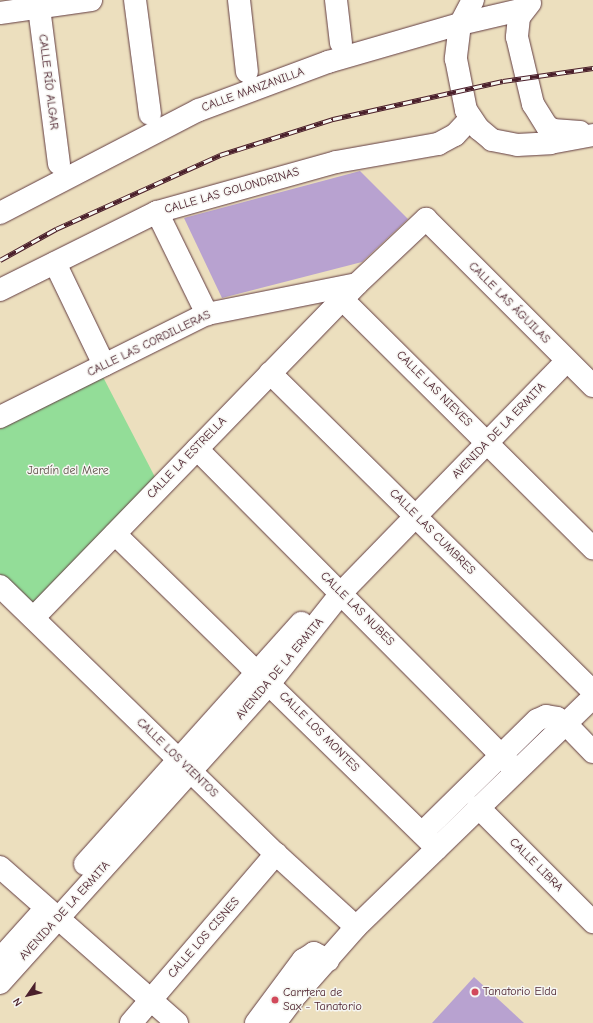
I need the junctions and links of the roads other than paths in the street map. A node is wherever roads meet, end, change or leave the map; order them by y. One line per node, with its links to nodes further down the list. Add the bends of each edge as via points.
1 (91, 0): 6 (street)
2 (135, 0): 12 (street)
3 (239, 0): 11 (street)
4 (336, 0): 10 (street)
5 (473, 0): 9 (street)
6 (38, 4): 8 (street); 15 (street, CALLE RÍO ALGAR)
7 (529, 5): 9 (street, CALLE MANZANILLA); 14 (street, via 516,27 518,48 539,116 553,130)
8 (0, 13)
9 (460, 24): 13 (street, via 456,59); 17 (street, CALLE MANZANILLA, via 328,62 199,110)
10 (341, 43)
11 (247, 72)
12 (150, 114)
13 (470, 118): 14 (street, via 492,140 504,144 535,145); 16 (street, CALLE LAS GOLONDRINAS, via 455,135 438,144 336,162)
14 (593, 133)
15 (59, 164)
16 (157, 212): 19 (street, CALLE LAS GOLONDRINAS); 22 (street)
17 (0, 213)
18 (426, 219): 21 (street, CALLE LA ESTRELLA); 23 (street, CALLE LAS ÁGUILAS)
19 (55, 263): 20 (street, CALLE LAS GOLONDRINAS); 24 (street)
20 (0, 290)
21 (350, 291): 22 (street, CALLE LAS CORDILLERAS); 25 (street, CALLE LA ESTRELLA); 28 (street, CALLE LAS NIEVES)
22 (207, 314): 24 (street, CALLE LAS CORDILLERAS)
23 (567, 361): 26 (street, CALLE LAS ÁGUILAS); 28 (street, AVENIDA DE LA ERMITA)
24 (104, 365): 27 (street, CALLE LAS CORDILLERAS)
25 (270, 373): 29 (street, CALLE LA ESTRELLA); 30 (street, CALLE LAS CUMBRES)
26 (593, 386)
27 (0, 418)
28 (488, 442): 30 (street, AVENIDA DE LA ERMITA); 32 (street, CALLE LAS NIEVES)
29 (197, 449): 31 (street, CALLE LA ESTRELLA); 34 (street, CALLE LAS NUBES)
30 (416, 516): 34 (street, AVENIDA DE LA ERMITA); 37 (street, CALLE LAS CUMBRES)
31 (115, 534): 35 (street, CALLE LA ESTRELLA); 36 (street, CALLE LOS MONTES)
32 (593, 548)
33 (0, 586): 35 (street, CALLE LOS VIENTOS)
34 (337, 590): 36 (street, AVENIDA DE LA ERMITA); 41 (street, CALLE LAS NUBES)
35 (33, 618): 42 (street, CALLE LOS VIENTOS)
36 (263, 678): 42 (street, AVENIDA DE LA ERMITA); 45 (street, CALLE LOS MONTES)
37 (593, 692)
38 (593, 697): 39 (street)
39 (566, 724): 40 (street); 41 (street, via 546,716 537,720); 43 (street)
40 (593, 752)
41 (501, 754): 43 (street, CALLE LAS NUBES); 45 (street)
42 (185, 765): 46 (street, CALLE LOS VIENTOS); 48 (street, AVENIDA DE LA ERMITA)
43 (516, 770): 44 (street)
44 (478, 807): 45 (street); 49 (street, CALLE LIBRA)
45 (429, 841): 50 (street)
46 (276, 854): 50 (street, CALLE LOS VIENTOS); 54 (street, CALLE LOS CISNES)
47 (0, 867): 48 (street)
48 (52, 913): 51 (street, AVENIDA DE LA ERMITA); 53 (street, AVENIDA DE LA ERMITA); 54 (street)
49 (593, 922)
50 (356, 927): 52 (street)
51 (0, 959)
52 (328, 960): 57 (street, via 314,953 303,960); 58 (street); 59 (street)
53 (0, 984)
54 (151, 1000): 55 (street, CALLE LOS CISNES); 56 (street)
55 (131, 1023)
56 (177, 1023)
57 (256, 1023)
58 (275, 1023)
59 (289, 1023)

